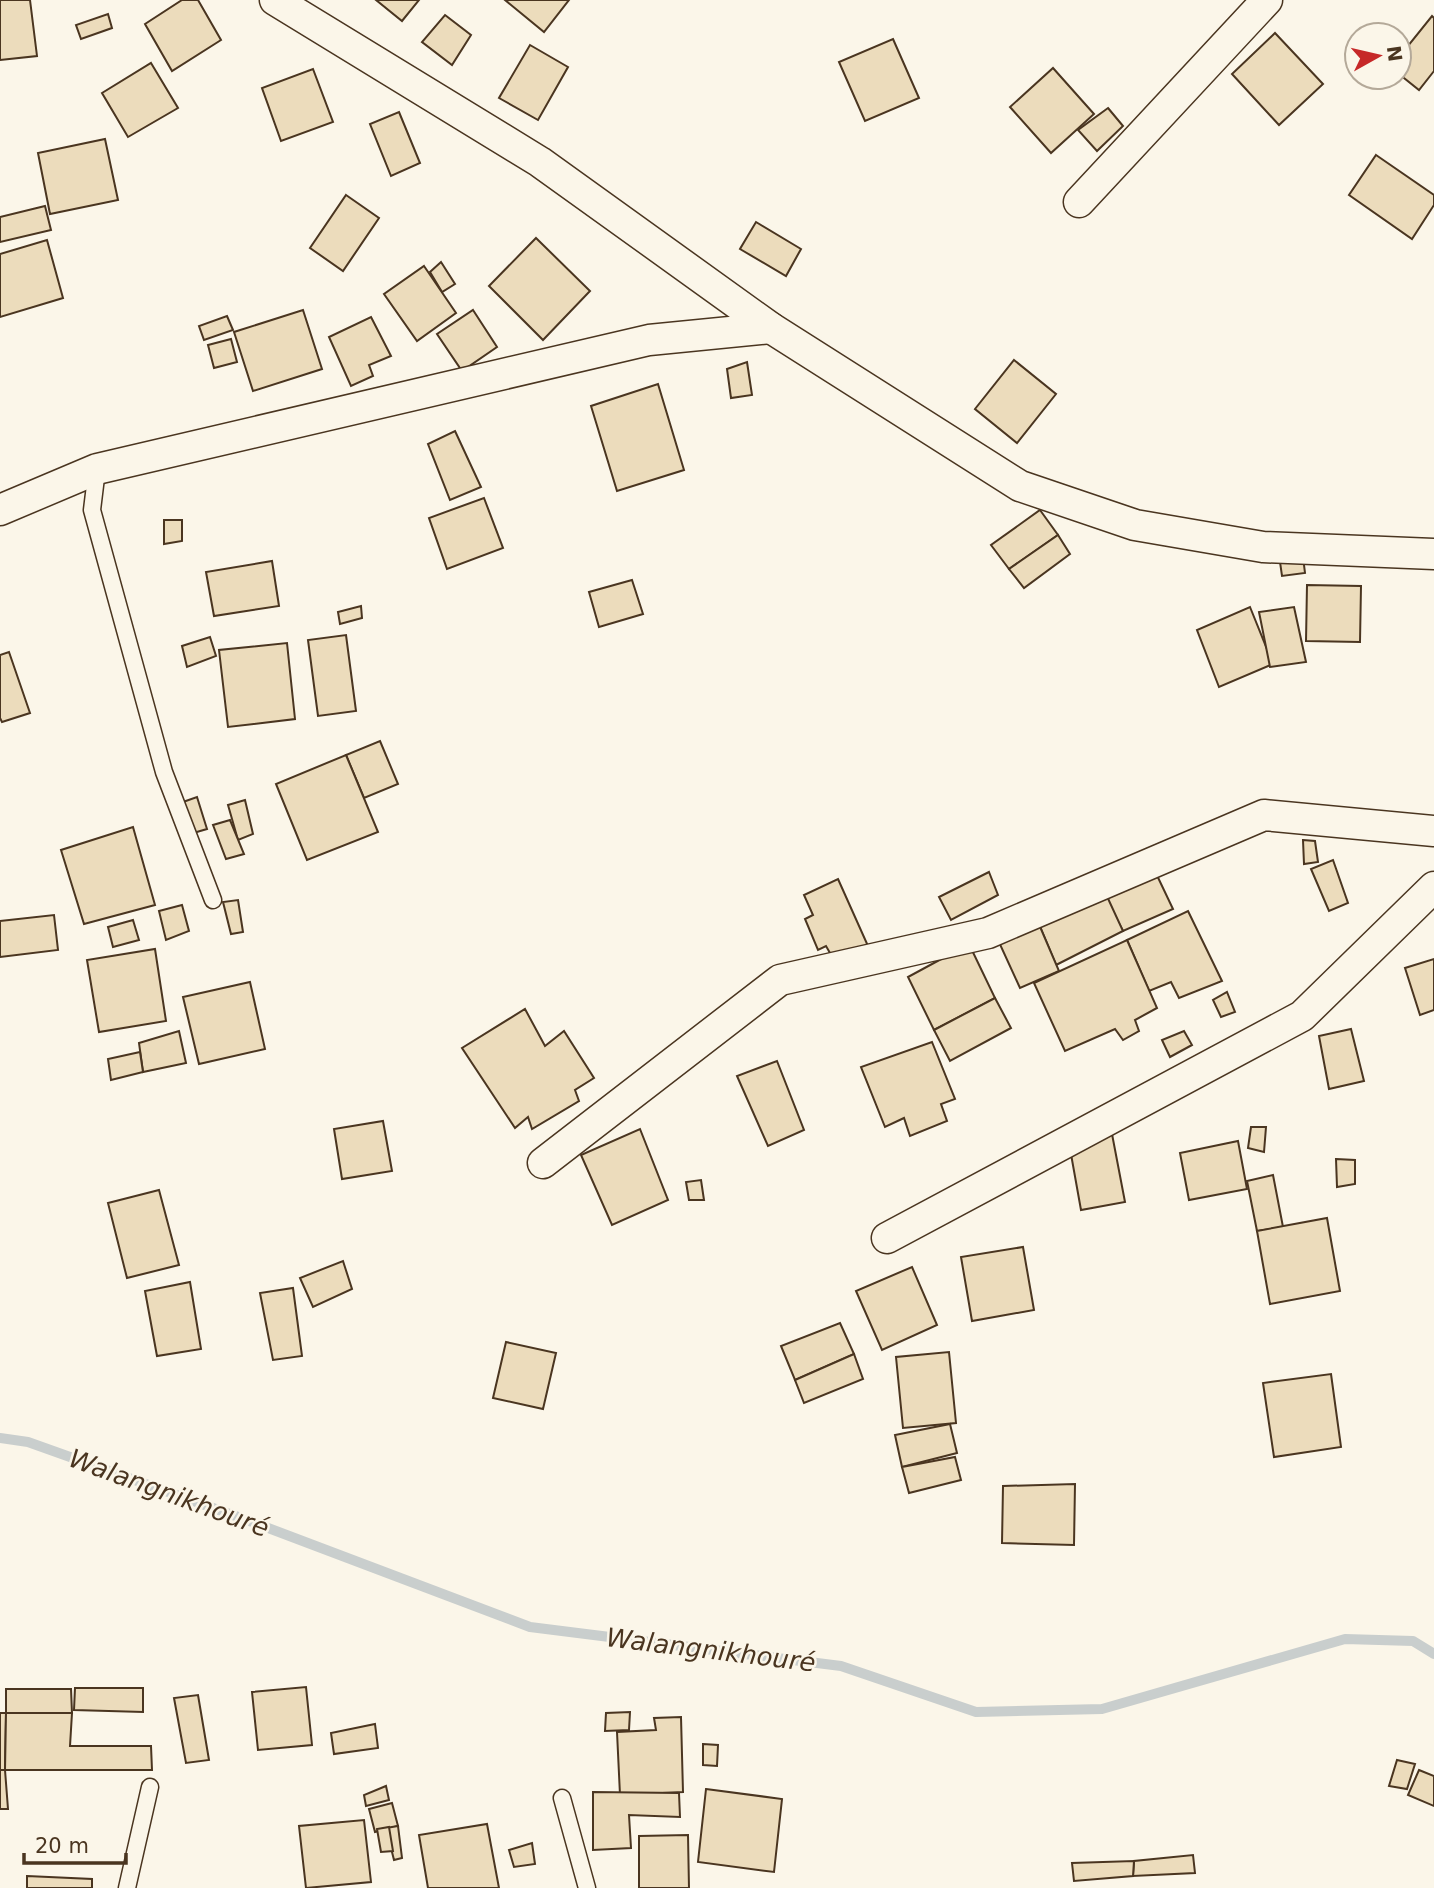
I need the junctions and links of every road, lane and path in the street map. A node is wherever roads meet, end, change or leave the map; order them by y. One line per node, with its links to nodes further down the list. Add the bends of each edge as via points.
1 (275, 0): 4 (street, via 540,162)
2 (1267, 0): 3 (street)
3 (1079, 202)
4 (771, 328): 5 (street, via 649,340); 7 (street, via 1020,486 1135,525 1263,547)
5 (97, 469): 6 (street); 10 (lane, via 92,510 164,772)
6 (0, 510)
7 (1434, 554)
8 (1434, 831): 11 (street, via 1264,815 988,933 780,980)
9 (1434, 887): 12 (street, via 1302,1016)
10 (214, 900)
11 (543, 1163)
12 (887, 1238)
13 (150, 1787): 15 (lane)
14 (562, 1798): 16 (lane)
15 (127, 1888)
16 (587, 1888)

